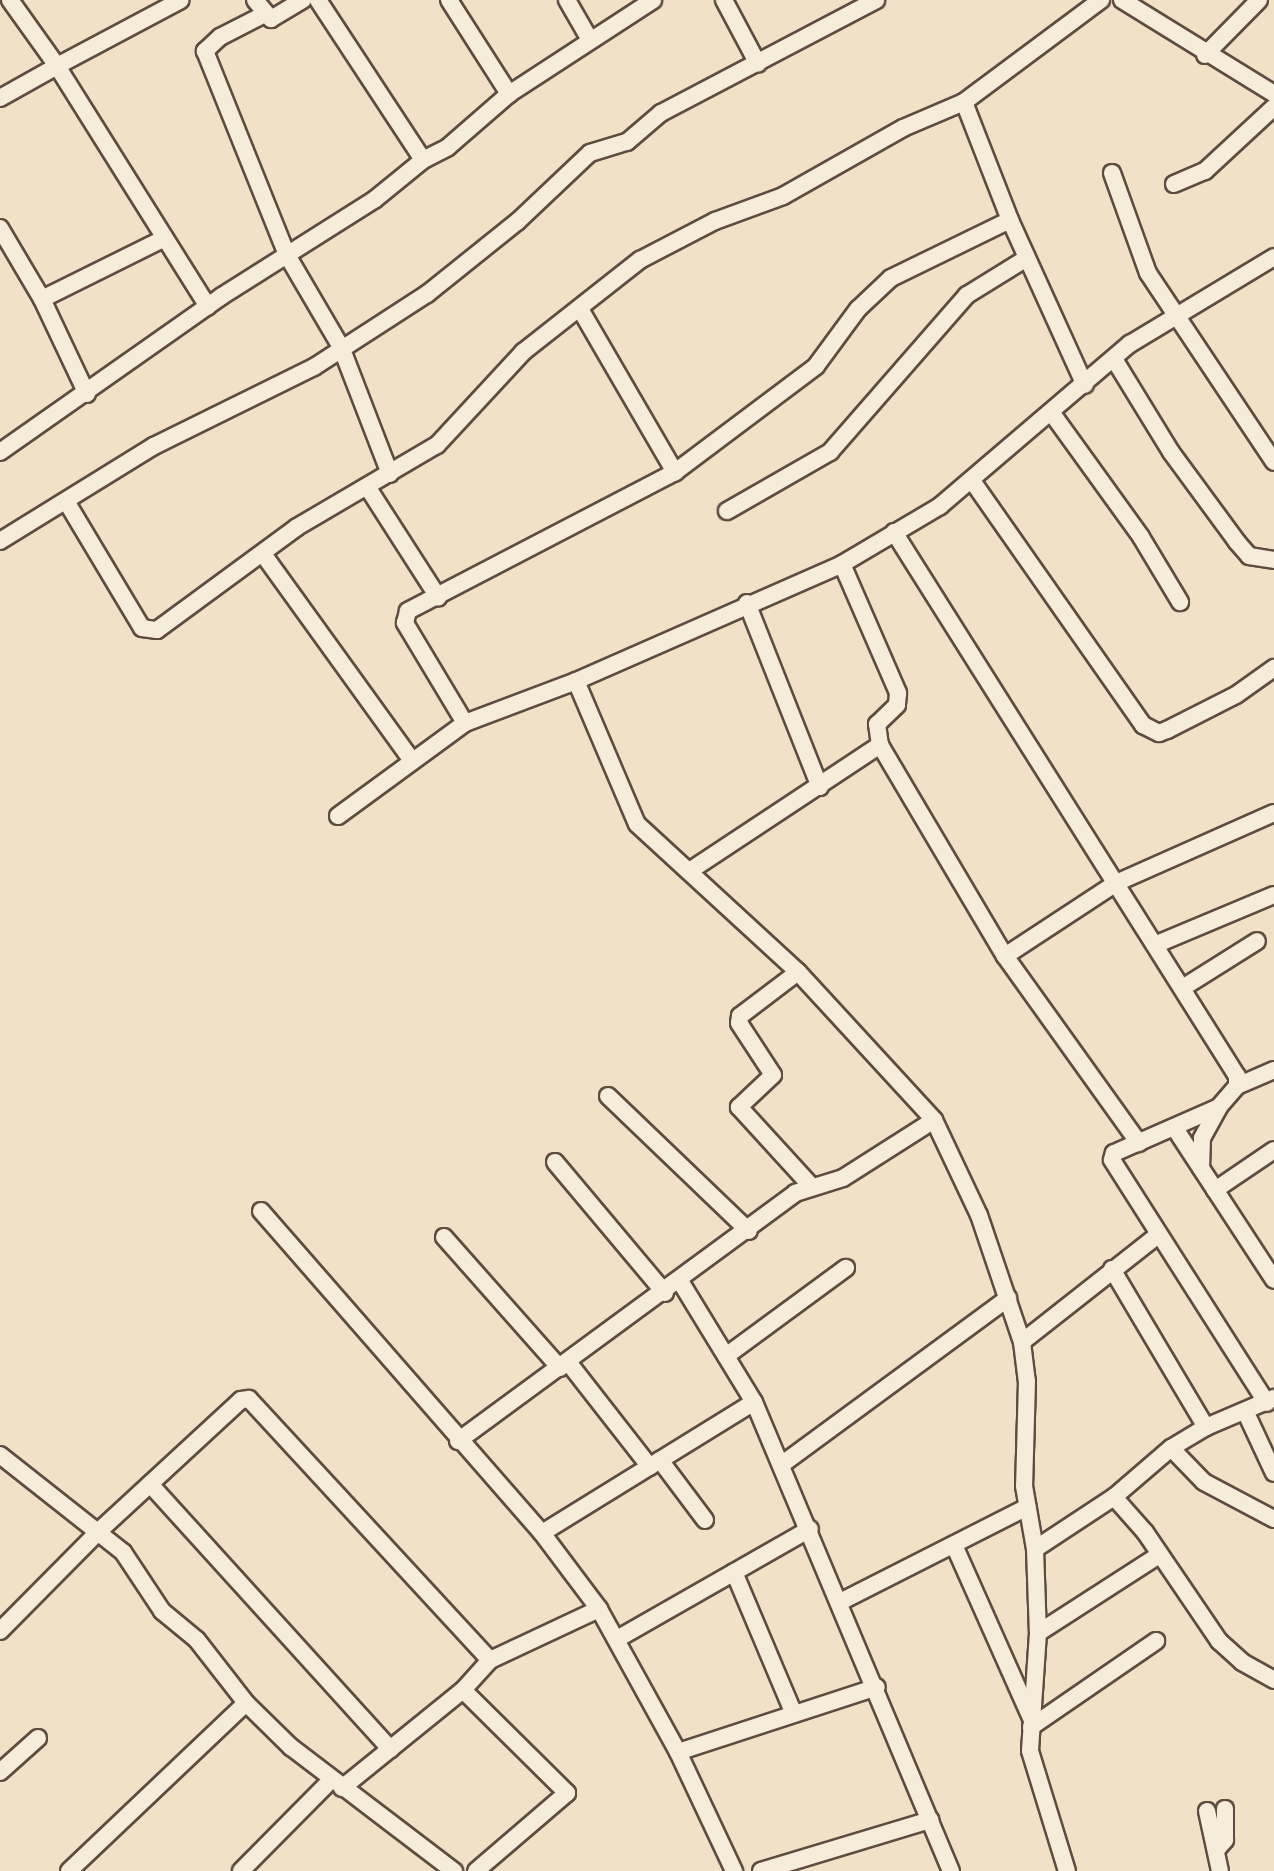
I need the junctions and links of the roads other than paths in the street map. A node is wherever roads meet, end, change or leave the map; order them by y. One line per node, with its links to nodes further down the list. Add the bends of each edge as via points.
1 (10, 0): 18 (street)
2 (255, 0): 14 (street)
3 (303, 0): 14 (street, via 271,19)
4 (318, 0): 24 (street)
5 (449, 0): 19 (street)
6 (567, 0): 15 (street)
7 (653, 0): 15 (street)
8 (724, 0): 17 (street)
9 (876, 0): 17 (street)
10 (1101, 0): 22 (street)
11 (1122, 0): 16 (street)
12 (1259, 0): 16 (street)
13 (177, 1): 18 (street)
14 (263, 15): 30 (street, via 220,37 205,51)
15 (590, 40): 19 (street)
16 (1205, 55): 20 (street)
17 (758, 64): 37 (street, via 661,113 627,142 590,153 445,282)
18 (57, 66): 21 (street); 29 (street)
19 (509, 94): 24 (street, via 448,147)
20 (1274, 94)
21 (0, 98)
22 (964, 102): 27 (street); 35 (street, via 903,128 783,195 715,221 640,260)
23 (1274, 107): 26 (street, via 1205,171)
24 (423, 160): 30 (street, via 373,201)
25 (1112, 173): 36 (street, via 1148,273)
26 (1174, 184)
27 (1010, 220): 32 (street); 44 (street, via 891,278 858,309 816,366)
28 (0, 228): 33 (street)
29 (165, 238): 33 (street); 34 (street)
30 (287, 256): 34 (street); 37 (street)
31 (1274, 257): 36 (street)
32 (1027, 258): 39 (street); 49 (street, via 967,295 830,452)
33 (42, 299): 40 (street)
34 (208, 307): 40 (street)
35 (580, 309): 44 (street); 45 (street, via 512,363 436,445)
36 (1175, 314): 38 (street); 43 (street)
37 (341, 347): 45 (street); 48 (street, via 298,376 154,446)
38 (1114, 359): 39 (street); 53 (street, via 1171,452 1237,542 1249,556)
39 (1085, 385): 41 (street)
40 (87, 394): 42 (street)
41 (1051, 412): 46 (street); 56 (street, via 1141,537)
42 (0, 452)
43 (1274, 462)
44 (676, 472): 55 (street)
45 (390, 474): 47 (street)
46 (973, 482): 50 (street); 58 (street, via 1143,725 1159,733 1167,730 1236,695)
47 (368, 488): 52 (street, via 297,527); 55 (street)
48 (66, 501): 51 (street); 52 (street, via 142,628 149,632)
49 (727, 511)
50 (894, 532): 54 (street); 67 (street)
51 (0, 541)
52 (263, 554): 62 (street)
53 (1274, 560)
54 (842, 564): 57 (street); 61 (street, via 898,693 897,705 877,724)
55 (438, 597): 60 (street, via 408,611 405,623)
56 (1180, 602)
57 (747, 603): 59 (street); 63 (street)
58 (1274, 668)
59 (576, 681): 60 (street); 66 (street, via 629,814 646,835)
60 (465, 723): 62 (street)
61 (880, 745): 63 (street); 71 (street)
62 (411, 759): 65 (street)
63 (820, 788): 66 (street)
64 (1274, 813): 67 (street)
65 (338, 816)
66 (691, 870): 72 (street)
67 (1116, 883): 70 (street); 71 (street)
68 (1274, 895): 70 (street)
69 (1257, 941): 73 (street)
70 (1157, 944): 73 (street)
71 (1005, 956): 80 (street)
72 (798, 972): 78 (street); 84 (street, via 740,1016 739,1023 773,1075 739,1107)
73 (1184, 987): 75 (street, via 1237,1076)
74 (1274, 1070): 75 (street)
75 (1237, 1086): 77 (street)
76 (608, 1096): 87 (street)
77 (1219, 1107): 79 (street); 83 (street, via 1202,1138)
78 (934, 1120): 84 (street, via 843,1178); 95 (street, via 979,1215)
79 (1175, 1130): 80 (street); 83 (street)
80 (1139, 1143): 88 (street, via 1114,1153 1112,1160)
81 (1274, 1150): 85 (street)
82 (555, 1162): 94 (street)
83 (1201, 1168): 85 (street)
84 (812, 1187): 87 (street, via 795,1193)
85 (1215, 1190): 92 (street)
86 (261, 1211): 103 (street)
87 (749, 1231): 93 (street)
88 (1159, 1234): 91 (street); 99 (street)
89 (444, 1237): 98 (street)
90 (846, 1268): 97 (street)
91 (1112, 1269): 96 (street); 102 (street)
92 (1274, 1280)
93 (680, 1281): 94 (street); 97 (street)
94 (665, 1293): 98 (street)
95 (1008, 1298): 96 (street); 107 (street)
96 (1021, 1342): 111 (street, via 1027,1381)
97 (726, 1356): 100 (street)
98 (564, 1365): 103 (street); 106 (street)
99 (1271, 1401): 101 (street)
100 (754, 1402): 106 (street); 107 (street)
101 (1246, 1413): 102 (street); 108 (street)
102 (1206, 1427): 104 (street)
103 (458, 1441): 116 (street)
104 (1171, 1448): 110 (street); 112 (street, via 1205,1482)
105 (0, 1455): 115 (street)
106 (655, 1463): 113 (street); 116 (street)
107 (781, 1465): 114 (street)
108 (1274, 1473)
109 (150, 1484): 115 (street); 127 (street, via 241,1400 254,1401); 135 (street)
110 (1114, 1497): 118 (street); 119 (street)
111 (1027, 1507): 117 (street); 118 (street)
112 (1274, 1519)
113 (705, 1520)
114 (810, 1528): 120 (street); 121 (street)
115 (99, 1531): 123 (street); 131 (street, via 137,1567 162,1611 197,1640)
116 (542, 1533): 122 (street)
117 (954, 1545): 121 (street); 133 (street)
118 (1035, 1549): 124 (street)
119 (1159, 1555): 124 (street); 128 (street, via 1219,1642)
120 (734, 1572): 125 (street); 132 (street)
121 (840, 1602): 129 (street)
122 (599, 1609): 125 (street); 127 (street)
123 (0, 1631)
124 (1038, 1633): 133 (street)
125 (617, 1639): 136 (street)
126 (1156, 1641): 133 (street)
127 (490, 1660): 130 (street)
128 (1274, 1680)
129 (877, 1687): 132 (street); 141 (street)
130 (463, 1690): 135 (street); 146 (street, via 567,1793)
131 (246, 1703): 138 (street); 144 (street)
132 (794, 1714): 136 (street)
133 (1031, 1724): 150 (street, via 1030,1751)
134 (38, 1738): 137 (street)
135 (390, 1749): 138 (street)
136 (678, 1752): 147 (street)
137 (0, 1772)
138 (336, 1784): 143 (street); 145 (street)
139 (1225, 1809): 142 (street, via 1225,1840)
140 (1207, 1811): 142 (street)
141 (930, 1820): 148 (street); 149 (street)
142 (1218, 1848): 151 (street)
143 (445, 1869)
144 (69, 1871)
145 (241, 1871)
146 (476, 1871)
147 (734, 1871)
148 (761, 1871)
149 (951, 1871)
150 (1067, 1871)
151 (1220, 1871)

